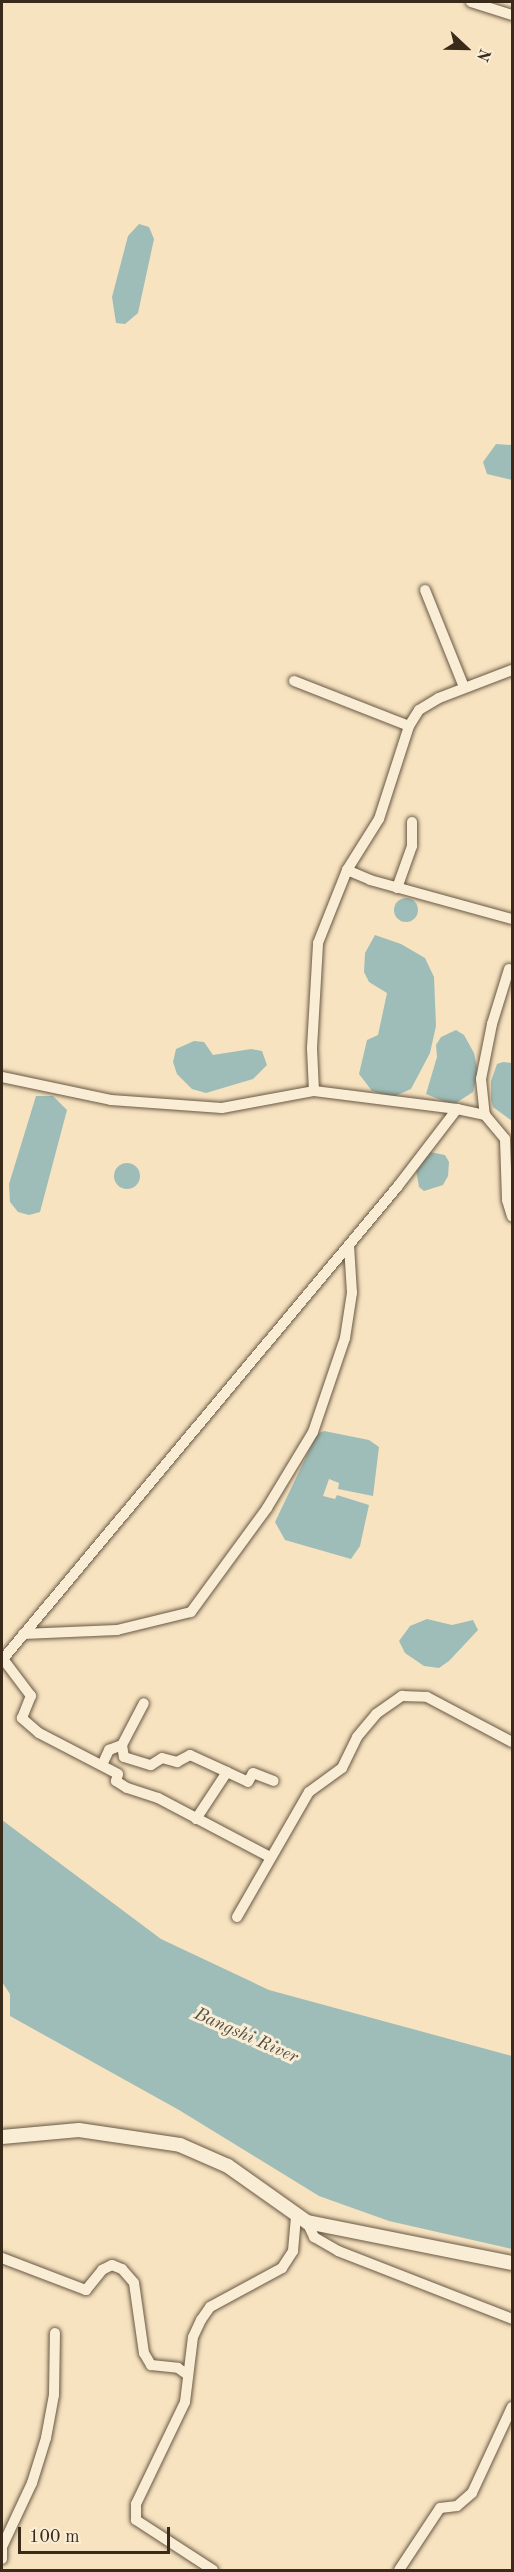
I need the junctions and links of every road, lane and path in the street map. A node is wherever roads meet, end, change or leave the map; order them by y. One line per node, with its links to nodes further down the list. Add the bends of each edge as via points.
1 (471, 2): 2 (street)
2 (513, 15)
3 (425, 590): 6 (street)
4 (513, 670): 6 (street)
5 (294, 681): 7 (street)
6 (464, 687): 7 (street, via 419,710)
7 (408, 726): 9 (street, via 380,819)
8 (412, 822): 10 (street, via 412,846)
9 (347, 870): 10 (street); 14 (street, via 316,958)
10 (397, 888): 11 (street)
11 (513, 919)
12 (509, 969): 16 (street, via 486,1048 481,1079)
13 (2, 1077): 14 (street, via 111,1100 222,1108)
14 (314, 1091): 15 (street)
15 (457, 1109): 16 (street); 18 (street)
16 (485, 1115): 17 (street, via 505,1139 507,1200)
17 (513, 1216)
18 (349, 1245): 19 (street); 19 (street, via 352,1293 345,1338 313,1432 267,1508 191,1612 117,1630)
19 (23, 1634): 23 (street, via 3,1659 31,1696 22,1718 39,1733)
20 (144, 1703): 22 (street)
21 (513, 1743): 27 (street, via 427,1697 402,1696 376,1714 357,1737 342,1768 309,1792)
22 (122, 1745): 23 (street, via 109,1750); 24 (street, via 124,1757 151,1765 162,1758 177,1762 190,1755)
23 (102, 1765): 26 (street, via 118,1774 116,1781 127,1788 158,1798)
24 (226, 1772): 25 (street, via 248,1782 253,1773); 26 (street)
25 (274, 1781)
26 (196, 1819): 27 (street)
27 (270, 1857): 28 (street)
28 (237, 1917)
29 (2, 2137): 30 (street, via 79,2130 180,2145 228,2166)
30 (302, 2218): 32 (street); 33 (street, via 314,2237 338,2251); 35 (street, via 293,2251 282,2268 210,2307 194,2337)
31 (2, 2258): 35 (street, via 86,2290 102,2270 112,2265 122,2269 134,2283 144,2353 151,2366 178,2368)
32 (513, 2263)
33 (513, 2319)
34 (55, 2333): 37 (street, via 54,2395 46,2438 32,2483 2,2547)
35 (188, 2375): 38 (street, via 185,2402 136,2504 136,2520)
36 (513, 2407): 39 (street, via 472,2493 457,2506 440,2508)
37 (2, 2559)
38 (213, 2571)
39 (399, 2571)

